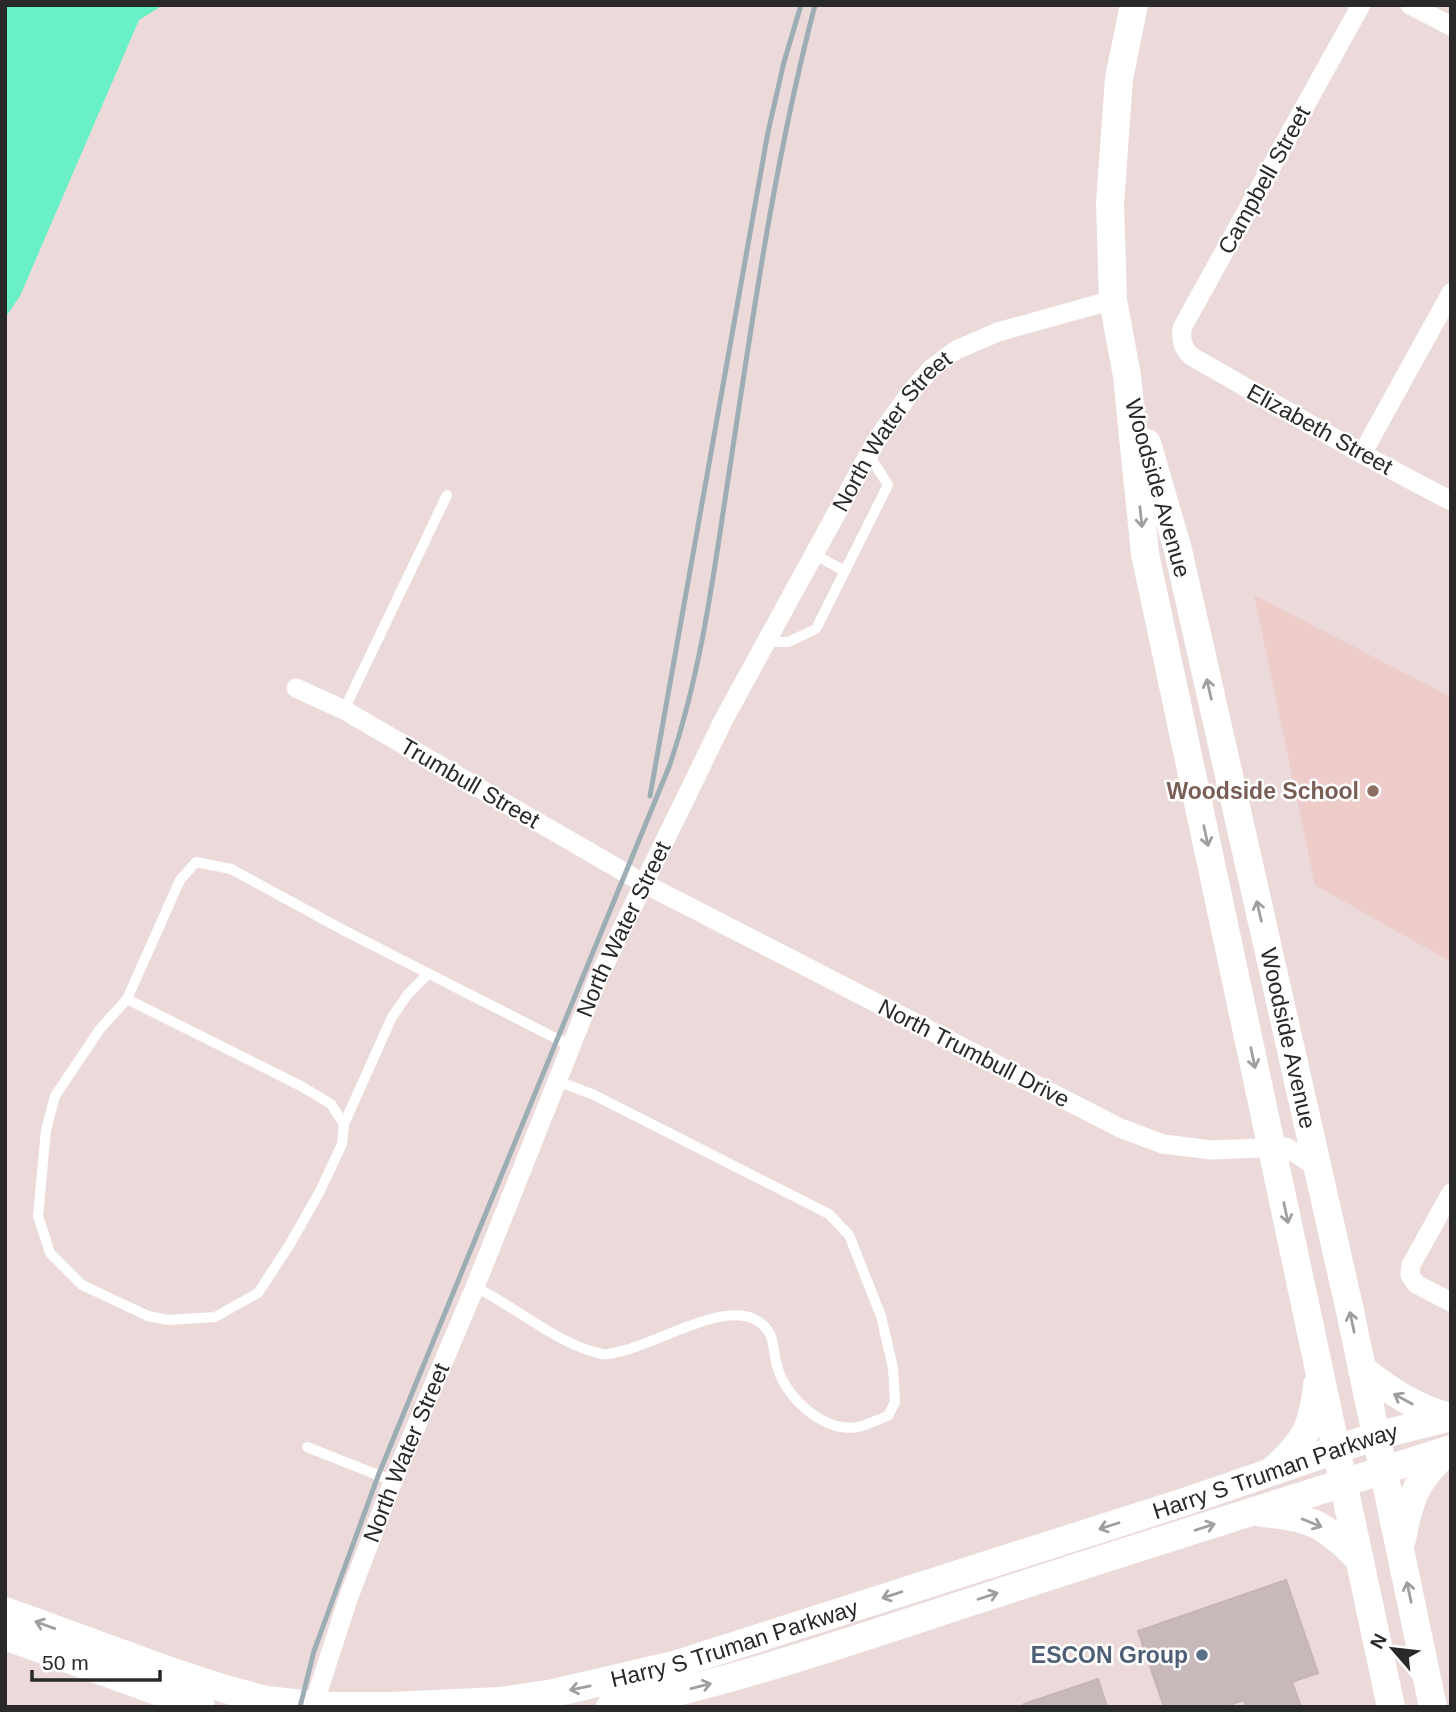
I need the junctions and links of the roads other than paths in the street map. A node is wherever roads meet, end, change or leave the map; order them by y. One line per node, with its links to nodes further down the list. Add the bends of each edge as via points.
1 (1134, 5): 6 (main road, Woodside Avenue, via 1115,122 1110,204)
2 (1360, 5): 7 (street, Campbell Street, via 1182,328 1184,349)
3 (1410, 5): 4 (street)
4 (1451, 26)
5 (1451, 293): 9 (street)
6 (1113, 300): 8 (main road, Woodside Avenue); 10 (street, North Water Street, via 998,332 956,350 910,393)
7 (1191, 356): 9 (street, Elizabeth Street)
8 (1127, 376): 24 (main road, Woodside Avenue, one-way to 24, via 1145,554); 25 (main road, Woodside Avenue, one-way to 8, via 1178,550)
9 (1363, 454): 12 (street, Elizabeth Street)
10 (869, 455): 13 (street, North Water Street); 14 (lane, via 888,485)
11 (447, 495): 17 (lane)
12 (1451, 501)
13 (814, 555): 14 (lane); 15 (street, North Water Street)
14 (845, 571): 15 (lane, via 816,629 788,642)
15 (767, 642): 18 (street, North Water Street)
16 (296, 688): 17 (street, Trumbull Street)
17 (344, 710): 18 (street, Trumbull Street)
18 (643, 883): 21 (street, North Water Street); 24 (street, North Trumbull Drive, via 1119,1128 1163,1144 1212,1150)
19 (428, 974): 20 (lane, via 231,869 197,862 180,880); 21 (lane); 23 (lane, via 392,1017)
20 (127, 999): 23 (lane, via 301,1086 331,1104); 23 (lane, via 100,1029 55,1096 46,1130 38,1216 50,1252 82,1284 148,1316 168,1320 215,1317 258,1293 320,1191 342,1144)
21 (571, 1046): 22 (street, North Water Street)
22 (557, 1081): 27 (street, North Water Street); 27 (lane, via 592,1094 829,1214 849,1235 881,1316 895,1402 888,1416 856,1427 827,1423 802,1407 788,1390 777,1368 773,1338 758,1321 745,1316 701,1323 604,1354 562,1338)
23 (344, 1124)
24 (1271, 1147): 25 (street, North Trumbull Drive, via 1286,1147); 29 (main road, Woodside Avenue, one-way to 29)
25 (1318, 1168): 30 (main road, Woodside Avenue, one-way to 25)
26 (1451, 1193): 28 (street, via 1410,1275 1416,1284)
27 (475, 1287): 38 (street, North Water Street)
28 (1451, 1302)
29 (1319, 1368): 35 (main road, Woodside Avenue); 37 (main road, via 1314,1414 1291,1454)
30 (1362, 1369): 31 (main road, one-way to 30, via 1411,1403); 32 (main road, Woodside Avenue)
31 (1451, 1417): 32 (main road, Harry S Truman Parkway)
32 (1376, 1436): 35 (main road, Harry S Truman Parkway); 36 (main road, Woodside Avenue)
33 (307, 1447): 38 (lane)
34 (1450, 1449): 36 (main road, Harry S Truman Parkway); 41 (main road, via 1416,1487)
35 (1336, 1450): 37 (main road, Harry S Truman Parkway); 39 (main road, Woodside Avenue)
36 (1383, 1470): 39 (main road, Harry S Truman Parkway); 41 (main road, Woodside Avenue)
37 (1269, 1473): 45 (main road, Harry S Truman Parkway, one-way to 45, via 674,1665 554,1693)
38 (393, 1481): 47 (street, North Water Street)
39 (1343, 1483): 40 (main road, Harry S Truman Parkway); 42 (main road, Woodside Avenue)
40 (1252, 1512): 42 (main road, one-way to 42, via 1293,1516 1319,1525); 48 (main road, Harry S Truman Parkway, one-way to 40, via 806,1657)
41 (1400, 1552): 50 (main road, Woodside Avenue, one-way to 41)
42 (1360, 1560): 49 (main road, Woodside Avenue)
43 (5, 1611): 45 (main road, Harry S Truman Parkway, one-way to 43, via 266,1700)
44 (5, 1636): 46 (main road)
45 (391, 1706)
46 (201, 1707)
47 (313, 1707)
48 (610, 1707)
49 (1391, 1707)
50 (1433, 1707)

